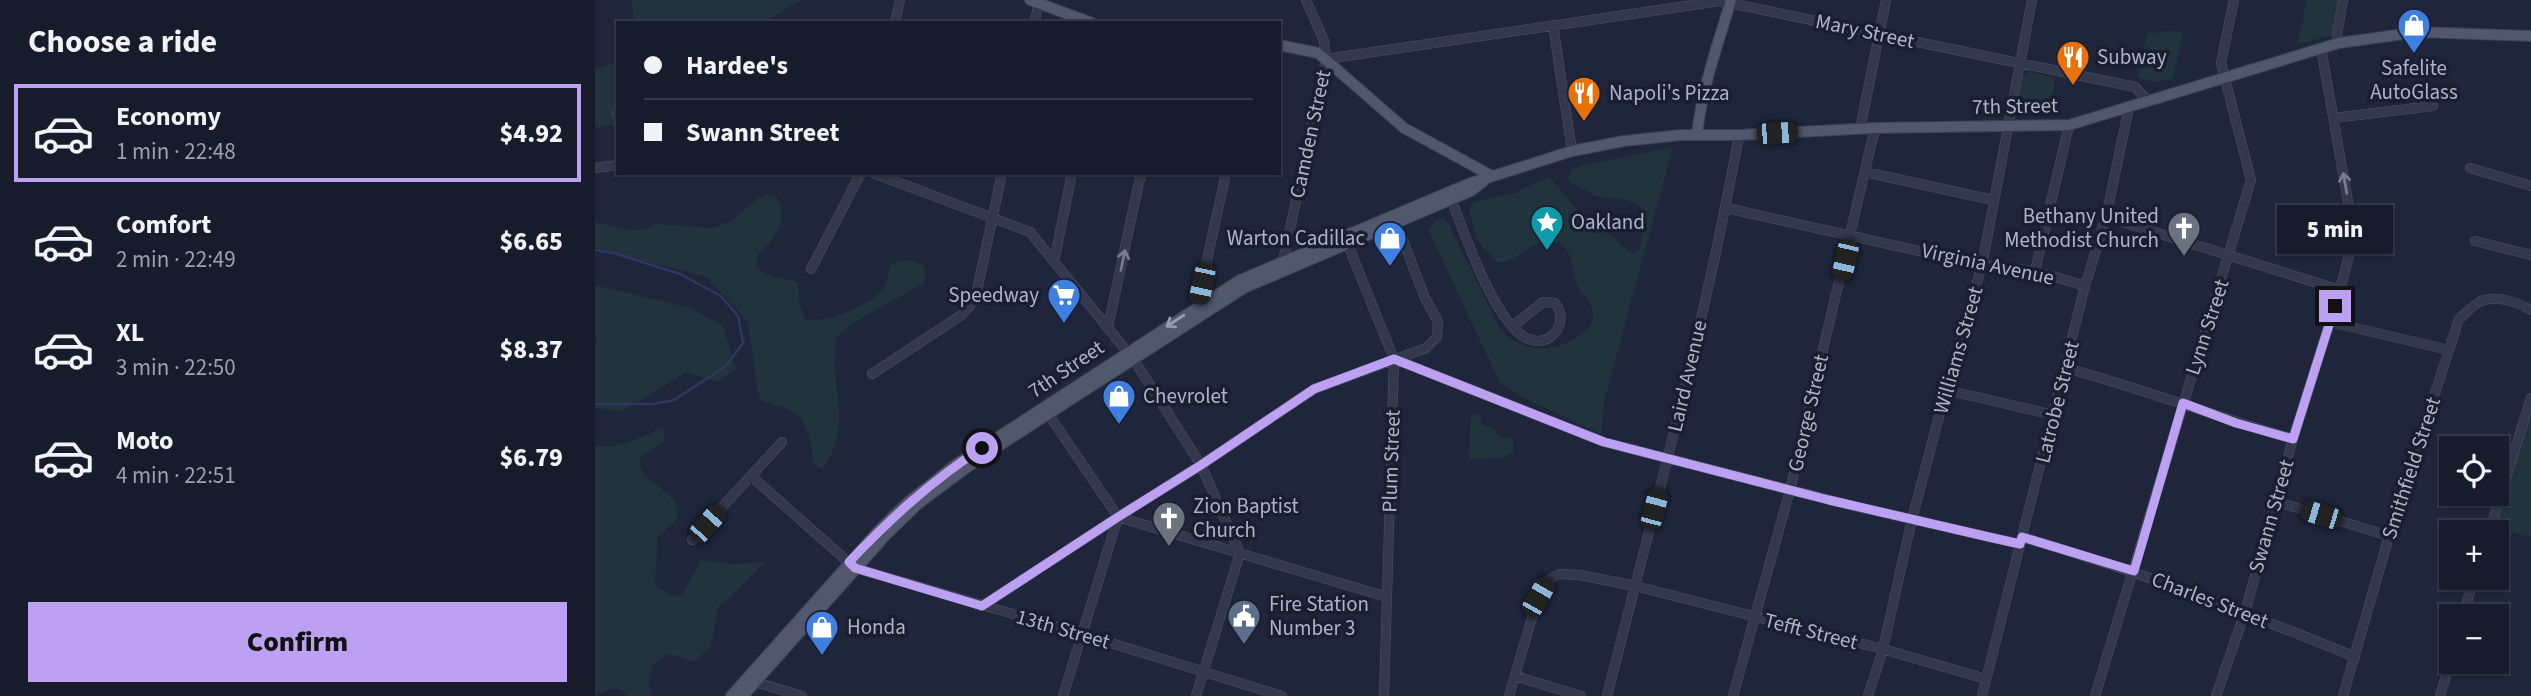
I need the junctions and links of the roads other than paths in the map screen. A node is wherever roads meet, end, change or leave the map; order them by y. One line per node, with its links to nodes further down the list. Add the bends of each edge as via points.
1 (900, 0): 9 (street)
2 (1306, 0): 18 (street, Camden Street)
3 (1886, 0): 13 (street)
4 (2032, 0): 19 (street, Williams Street)
5 (2234, 0): 20 (street, Lynn Street, via 2221,63)
6 (2343, 0): 15 (street)
7 (1731, 1): 12 (street, Mary Street); 13 (street, Mary Street); 29 (main road)
8 (1034, 2): 10 (street); 11 (main road)
9 (895, 21)
10 (1034, 21)
11 (1086, 21)
12 (1553, 25): 18 (street, Mary Street); 31 (street)
13 (1879, 34): 19 (street, Mary Street); 28 (street)
14 (2531, 36): 15 (main road, 7th Street, via 2418,32)
15 (2339, 43): 17 (main road, 7th Street)
16 (1281, 45): 18 (main road)
17 (2321, 48): 20 (main road, 7th Street); 24 (street, Swann Street)
18 (1327, 59): 42 (main road, via 1404,128); 57 (street, Camden Street)
19 (2019, 63): 21 (street, Mary Street, via 2135,87); 25 (street, Williams Street)
20 (2225, 77): 21 (main road, 7th Street); 54 (street, Lynn Street, via 2251,180)
21 (2148, 101): 23 (main road, 7th Street)
22 (2433, 106): 24 (street)
23 (2129, 107): 26 (main road, 7th Street); 47 (street, Latrobe Street)
24 (2333, 118): 61 (street, Swann Street, one-way to 24, via 2354,236)
25 (2007, 125): 26 (main road, 7th Street); 27 (main road, 7th Street); 45 (street, Williams Street)
26 (2069, 125): 59 (street)
27 (1875, 128): 28 (main road, 7th Street); 35 (street, George Street)
28 (1860, 129): 30 (main road, 7th Street)
29 (1697, 134): 30 (main road, 7th Street); 31 (main road, 7th Street)
30 (1738, 135): 46 (street, Laird Avenue)
31 (1572, 151): 42 (main road, 7th Street)
32 (616, 165): 33 (street)
33 (595, 168)
34 (2470, 168): 43 (street)
35 (1865, 172): 45 (street); 50 (street, George Street)
36 (860, 175): 58 (street)
37 (878, 175): 48 (street)
38 (1002, 175): 48 (street)
39 (1072, 175): 55 (street)
40 (1141, 175): 66 (street, one-way to 40)
41 (1226, 175): 62 (street)
42 (1492, 176): 44 (main road, 7th Street); 51 (main road, 7th Street)
43 (2531, 186)
44 (1451, 199): 49 (main road, 7th Street); 65 (street, via 1488,288)
45 (1993, 200): 56 (street, Williams Street)
46 (1726, 208): 50 (street, Virginia Avenue); 79 (street, Laird Avenue)
47 (2106, 217): 54 (street); 60 (street, Latrobe Street)
48 (993, 219): 55 (street, via 1030,232); 71 (street, via 970,306)
49 (1396, 222): 51 (main road, 7th Street); 69 (street, via 1438,322 1437,337 1426,348)
50 (1851, 234): 56 (street, Virginia Avenue); 82 (street, George Street)
51 (1346, 239): 57 (main road, 7th Street); 69 (street, Plum Street)
52 (2475, 242): 53 (street)
53 (2531, 255)
54 (2230, 256): 61 (street); 74 (street, Lynn Street)
55 (1053, 262): 66 (street)
56 (1982, 265): 59 (street, Virginia Avenue); 72 (street, Williams Street)
57 (1282, 266): 62 (main road, 7th Street, via 1240,280); 68 (main road, 7th Street)
58 (811, 269)
59 (2035, 271): 60 (street, Virginia Avenue)
60 (2085, 286): 70 (street, Latrobe Street)
61 (2340, 290): 64 (street, Swann Street)
62 (1198, 306): 68 (main road, 7th Street, one-way to 68)
63 (2531, 310): 67 (street, Smithfield Street, via 2503,300 2481,301 2459,319)
64 (2330, 321): 67 (street); 77 (street, Swann Street)
65 (1513, 326): 65 (street, via 1526,338 1542,341 1554,336 1561,315 1555,303 1543,302)
66 (1108, 327): 68 (street)
67 (2449, 350): 87 (street, Smithfield Street)
68 (1131, 356): 75 (main road, 7th Street); 80 (street); 91 (main road, 7th Street, via 941,475 907,503)
69 (1394, 359): 79 (street, Charles Street, via 1604,442); 80 (street, via 1314,389); 94 (street, Plum Street)
70 (2066, 368): 74 (street); 76 (street, Latrobe Street)
71 (872, 374)
72 (1946, 390): 76 (street); 85 (street, Williams Street)
73 (2531, 398): 86 (street)
74 (2183, 403): 77 (street); 92 (street, Lynn Street)
75 (1049, 415): 84 (street); 91 (main road, 7th Street, via 918,504)
76 (2054, 415): 89 (street, Latrobe Street)
77 (2293, 439): 83 (street, Swann Street)
78 (782, 442): 81 (street)
79 (1668, 458): 82 (street, Charles Street); 93 (street, Laird Avenue)
80 (1201, 465): 84 (street); 90 (street)
81 (751, 476): 88 (street); 91 (street, 13th Street)
82 (1790, 490): 85 (street, Charles Street); 97 (street, George Street)
83 (2275, 501): 87 (street); 96 (street, Swann Street)
84 (1118, 517): 90 (street); 95 (street); 98 (street)
85 (1912, 519): 89 (street, Charles Street); 99 (street, Williams Street)
86 (2493, 520)
87 (2389, 536): 100 (street, Smithfield Street)
88 (692, 540)
89 (2021, 541): 92 (street, Charles Street); 104 (street, Latrobe Street)
90 (1240, 553): 94 (street); 101 (street)
91 (852, 565): 95 (street, 13th Street); 105 (main road, 7th Street); 106 (main road, 7th Street)
92 (2134, 571): 96 (street, Charles Street); 119 (street, Lynn Street)
93 (1635, 586): 97 (street, Tefft Street); 103 (street, Tefft Street, via 1580,575 1559,574 1547,581); 115 (street, Laird Avenue)
94 (1387, 597): 112 (street, Plum Street)
95 (982, 606): 98 (street, 13th Street)
96 (2245, 612): 100 (street, Charles Street); 120 (street, Swann Street)
97 (1756, 617): 99 (street, Tefft Street); 116 (street, George Street)
98 (1082, 634): 101 (street, 13th Street); 109 (street)
99 (1883, 649): 104 (street, Tefft Street); 117 (street, Williams Street)
100 (2355, 657): 121 (street, Smithfield Street)
101 (1204, 672): 110 (street); 111 (street, 13th Street)
102 (2447, 674): 122 (street)
103 (1515, 676): 113 (street); 114 (street)
104 (1986, 679): 118 (street, Latrobe Street)
105 (755, 682): 107 (main road, 7th Street); 108 (street)
106 (731, 696)
107 (743, 696)
108 (802, 696)
109 (1063, 696)
110 (1196, 696)
111 (1282, 696)
112 (1384, 696)
113 (1509, 696)
114 (1581, 696)
115 (1607, 696)
116 (1733, 696)
117 (1868, 696)
118 (1982, 696)
119 (2095, 696)
120 (2215, 696)
121 (2343, 696)
122 (2440, 696)

